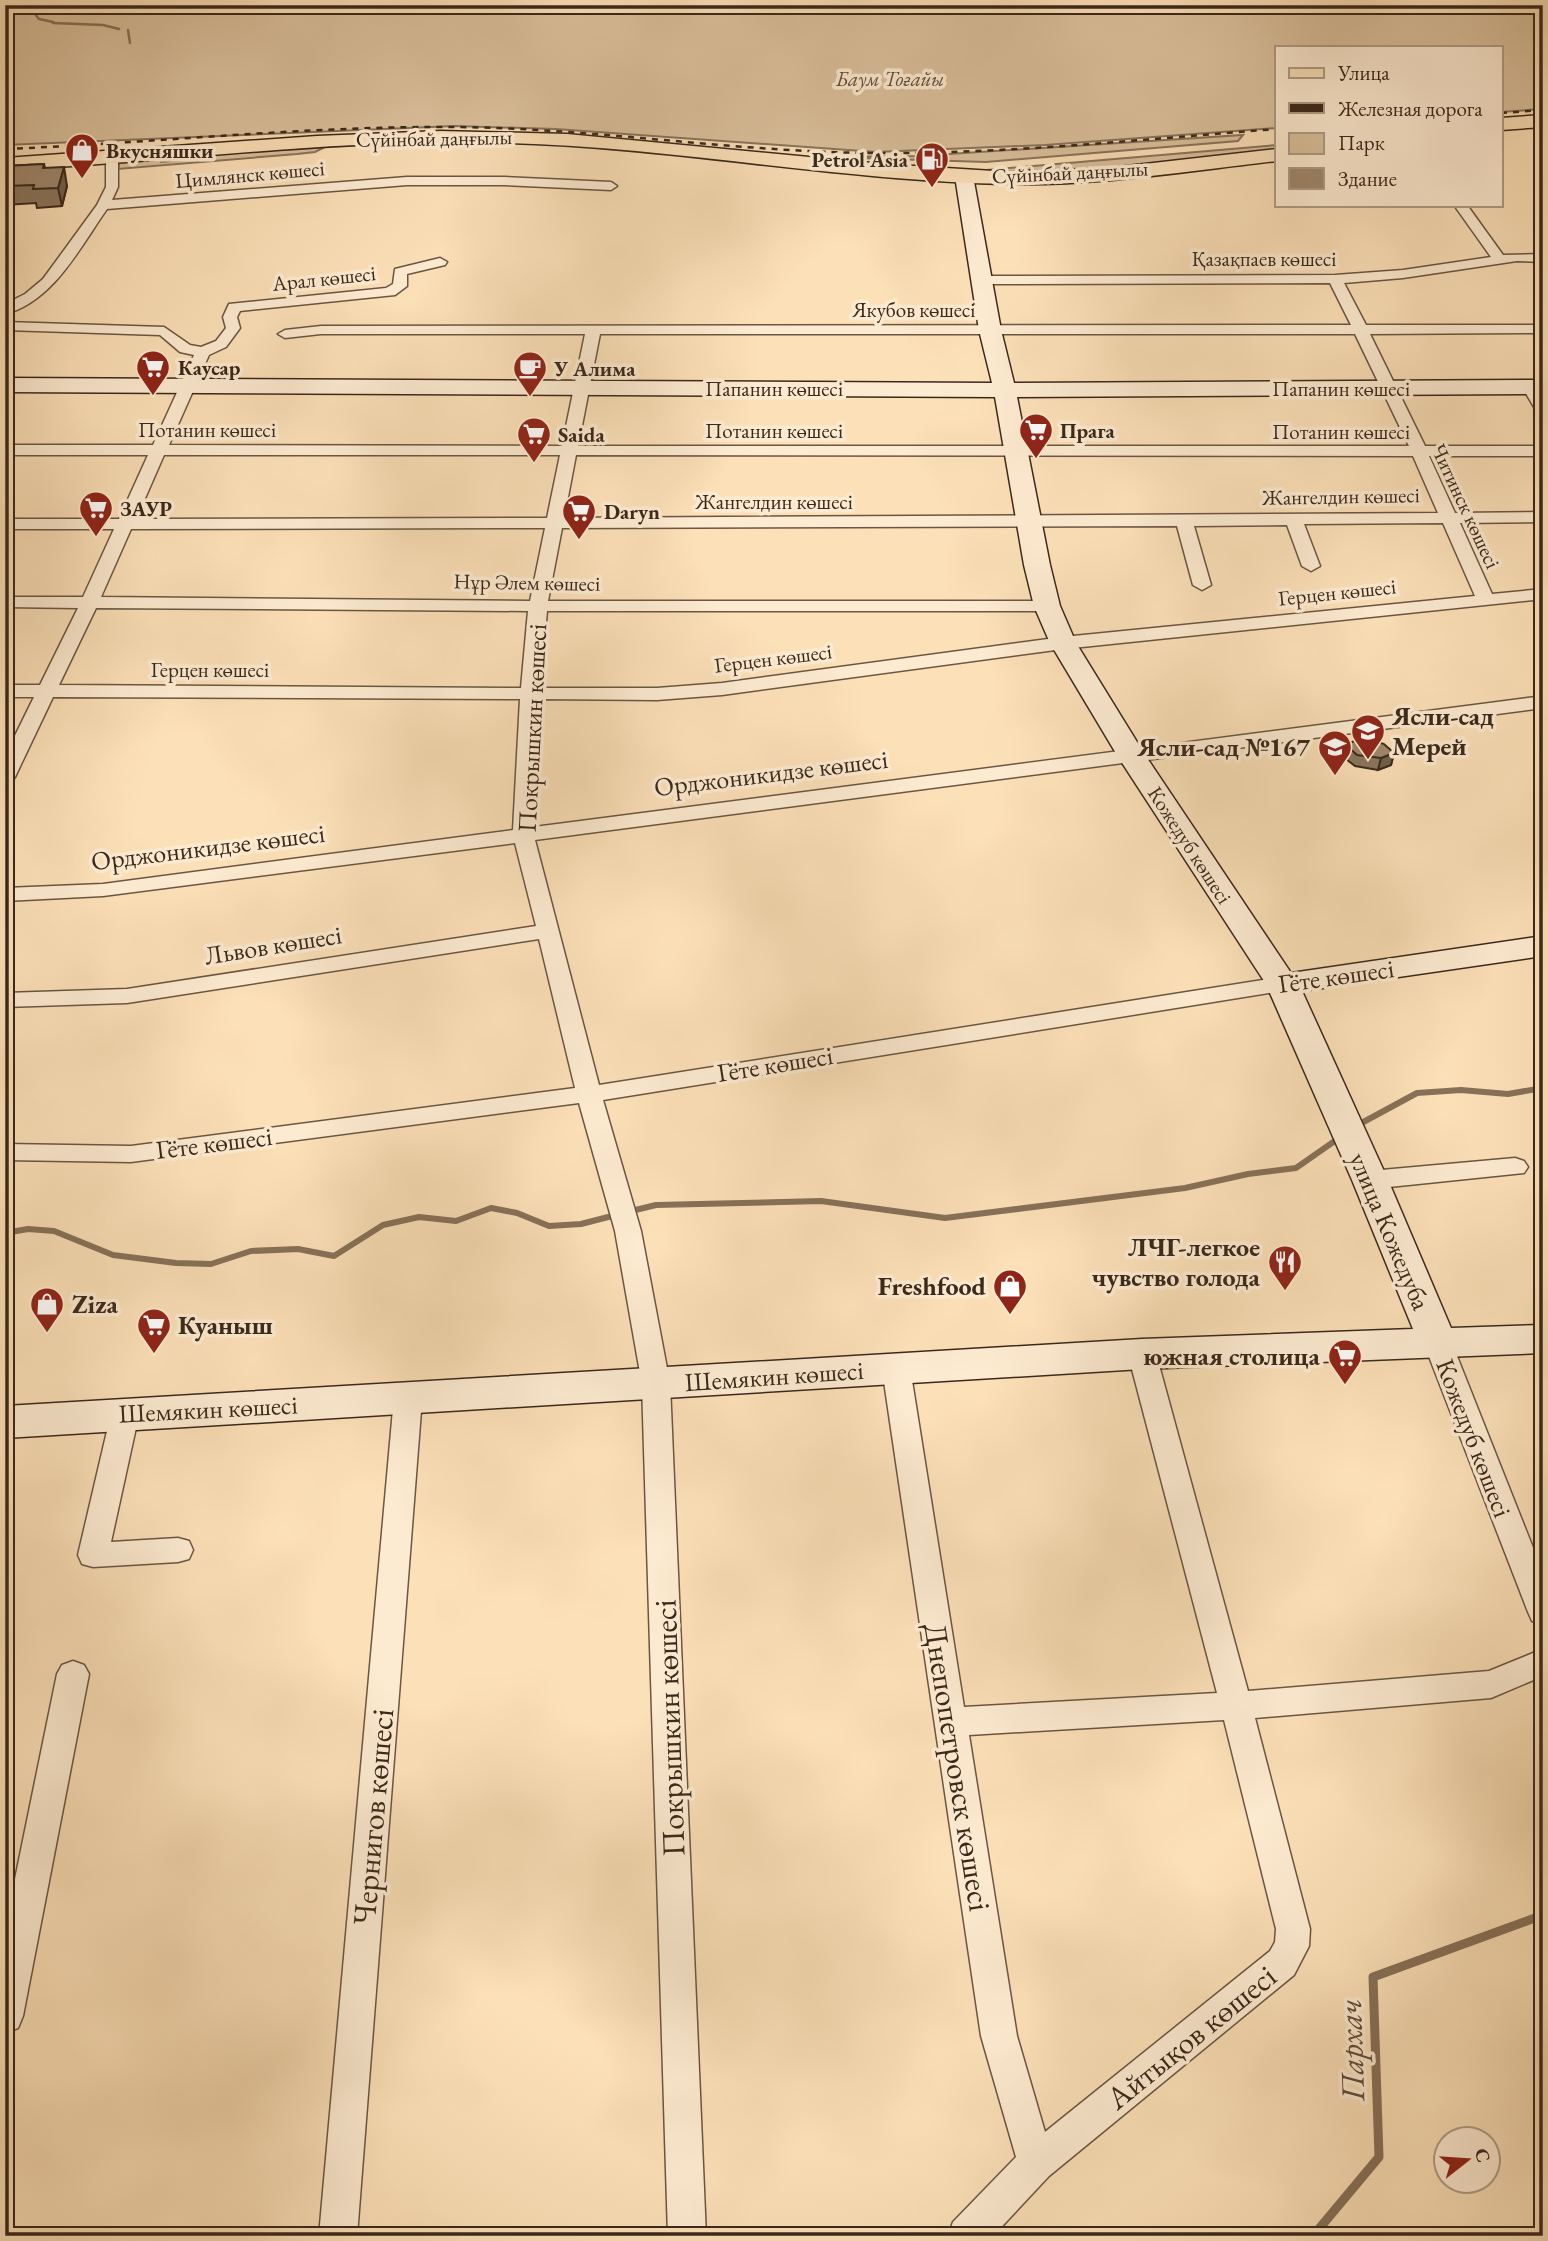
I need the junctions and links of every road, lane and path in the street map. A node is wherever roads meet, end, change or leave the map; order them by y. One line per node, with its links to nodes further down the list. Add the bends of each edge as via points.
1 (1543, 121): 2 (main road)
2 (1502, 124)
3 (1543, 130): 4 (main road)
4 (1502, 133)
5 (1275, 141): 9 (main road, Сүйінбай даңғылы, via 1008,164)
6 (1275, 155): 10 (main road, Сүйінбай даңғылы, via 1095,174)
7 (112, 158): 8 (main road, Сүйінбай даңғылы); 9 (main road, Сүйінбай даңғылы, via 321,141 489,136); 12 (street, via 113,187)
8 (5, 164)
9 (863, 167): 10 (main road, Сүйінбай даңғылы)
10 (964, 176): 18 (main road)
11 (611, 186): 12 (street, Цимлянск көшесі, via 407,181)
12 (103, 205): 19 (street, via 48,282)
13 (1461, 206): 15 (street)
14 (1543, 258): 15 (street, Қазақпаев көшесі)
15 (1500, 260): 17 (street, Қазақпаев көшесі)
16 (440, 262): 26 (street, Арал көшесі, via 400,272 400,286 390,292 234,307 230,317 233,328 221,344)
17 (1335, 279): 18 (street, Қазақпаев көшесі); 21 (street, Читинск көшесі)
18 (983, 280): 24 (main road, Кожедуб көшесі)
19 (5, 310)
20 (5, 326): 26 (street, via 164,331 185,349)
21 (1360, 328): 22 (street, Якубов көшесі); 24 (street, Якубов көшесі); 30 (street, Читинск көшесі)
22 (1543, 329)
23 (593, 330): 24 (street, Якубов көшесі); 25 (street, Якубов көшесі, via 321,330); 29 (street, Покрышкин көшесі)
24 (990, 330): 32 (main road, Кожедуб көшесі)
25 (285, 334)
26 (204, 352): 28 (street)
27 (5, 385): 28 (main road, Папанин көшесі)
28 (188, 386): 29 (main road, Папанин көшесі); 35 (street)
29 (580, 387): 32 (main road, Папанин көшесі); 37 (street, Покрышкин көшесі)
30 (1390, 387): 31 (main road, Папанин көшесі); 32 (main road, Папанин көшесі); 39 (street, Читинск көшесі)
31 (1536, 387): 33 (street)
32 (1005, 390): 38 (main road, Кожедуб көшесі)
33 (1543, 410)
34 (5, 450): 35 (street, Потанин көшесі)
35 (160, 450): 37 (street, Потанин көшесі); 47 (street)
36 (1543, 451): 39 (street, Потанин көшесі)
37 (568, 452): 38 (street, Потанин көшесі); 46 (street, Покрышкин көшесі)
38 (1015, 452): 39 (street, Потанин көшесі); 44 (main road, Кожедуб көшесі)
39 (1417, 452): 40 (street, Читинск көшесі)
40 (1448, 517): 41 (street, Жангелдин көшесі); 42 (street, Жангелдин көшесі); 51 (street, Читинск көшесі)
41 (1543, 517)
42 (1293, 519): 43 (street, Жангелдин көшесі); 48 (street)
43 (1184, 521): 44 (street, Жангелдин көшесі); 49 (street)
44 (1029, 522): 46 (street, Жангелдин көшесі); 55 (main road, Кожедуб көшесі)
45 (5, 524): 47 (street, Жангелдин көшесі)
46 (556, 524): 47 (street, Жангелдин көшесі); 54 (street, Покрышкин көшесі)
47 (125, 525): 52 (street)
48 (1311, 566)
49 (1202, 585)
50 (1543, 594): 51 (street, Герцен көшесі)
51 (1486, 600): 56 (street, Герцен көшесі)
52 (90, 601): 53 (street, Нұр Әлем көшесі); 54 (street, Нұр Әлем көшесі); 58 (street)
53 (5, 602)
54 (538, 606): 55 (street, Нұр Әлем көшесі); 59 (street, Покрышкин көшесі)
55 (1047, 606): 56 (main road, Кожедуб көшесі)
56 (1063, 643): 59 (street, Герцен көшесі, via 722,689 657,694); 61 (main road, Кожедуб көшесі)
57 (5, 691): 58 (street, Герцен көшесі)
58 (47, 691): 59 (street, Герцен көшесі); 62 (street)
59 (530, 692): 63 (street, Покрышкин көшесі)
60 (1543, 702): 61 (street, Орджоникидзе көшесі)
61 (1131, 755): 63 (street, Орджоникидзе көшесі); 67 (main road, Кожедуб көшесі)
62 (5, 777)
63 (523, 833): 64 (street, Орджоникидзе көшесі, via 103,890); 65 (street, Покрышкин көшесі)
64 (5, 895)
65 (549, 931): 68 (street, Львов көшесі, via 127,996); 69 (street, Покрышкин көшесі)
66 (1543, 946): 67 (main road, Гёте көшесі)
67 (1282, 984): 69 (street, Гёте көшесі); 70 (main road, Кожедуб көшесі)
68 (5, 1000)
69 (589, 1094): 71 (street, Гёте көшесі, via 131,1154); 78 (street, Покрышкин көшесі, via 623,1213)
70 (1348, 1132): 73 (main road, улица Кожедуба)
71 (5, 1152)
72 (1515, 1167): 73 (street)
73 (1370, 1180): 75 (main road, улица Кожедуба)
74 (1543, 1339): 75 (main road, Шемякин көшесі)
75 (1437, 1341): 76 (main road, Шемякин көшесі); 83 (street, Кожедуб көшесі)
76 (1142, 1354): 77 (main road, Шемякин көшесі); 86 (street, Айтықов көшесі)
77 (897, 1368): 78 (main road, Шемякин көшесі); 87 (street, Днепопетровск көшесі)
78 (656, 1384): 79 (main road, Шемякин көшесі); 91 (street, Покрышкин көшесі)
79 (408, 1398): 80 (main road, Шемякин көшесі); 90 (street, Чернигов көшесі)
80 (125, 1414): 81 (main road, Шемякин көшесі); 82 (street, via 93,1555)
81 (5, 1422)
82 (178, 1550)
83 (1543, 1612)
84 (1543, 1662): 86 (street, via 1492,1684)
85 (73, 1674): 88 (street)
86 (1237, 1706): 87 (street); 89 (street, Айтықов көшесі, via 1293,1929 1292,1946 1282,1963)
87 (952, 1722): 89 (street, Днепопетровск көшесі, via 999,2036)
88 (5, 2016)
89 (1036, 2163): 92 (street, Айтықов көшесі)
90 (338, 2236)
91 (687, 2236)
92 (967, 2236)

